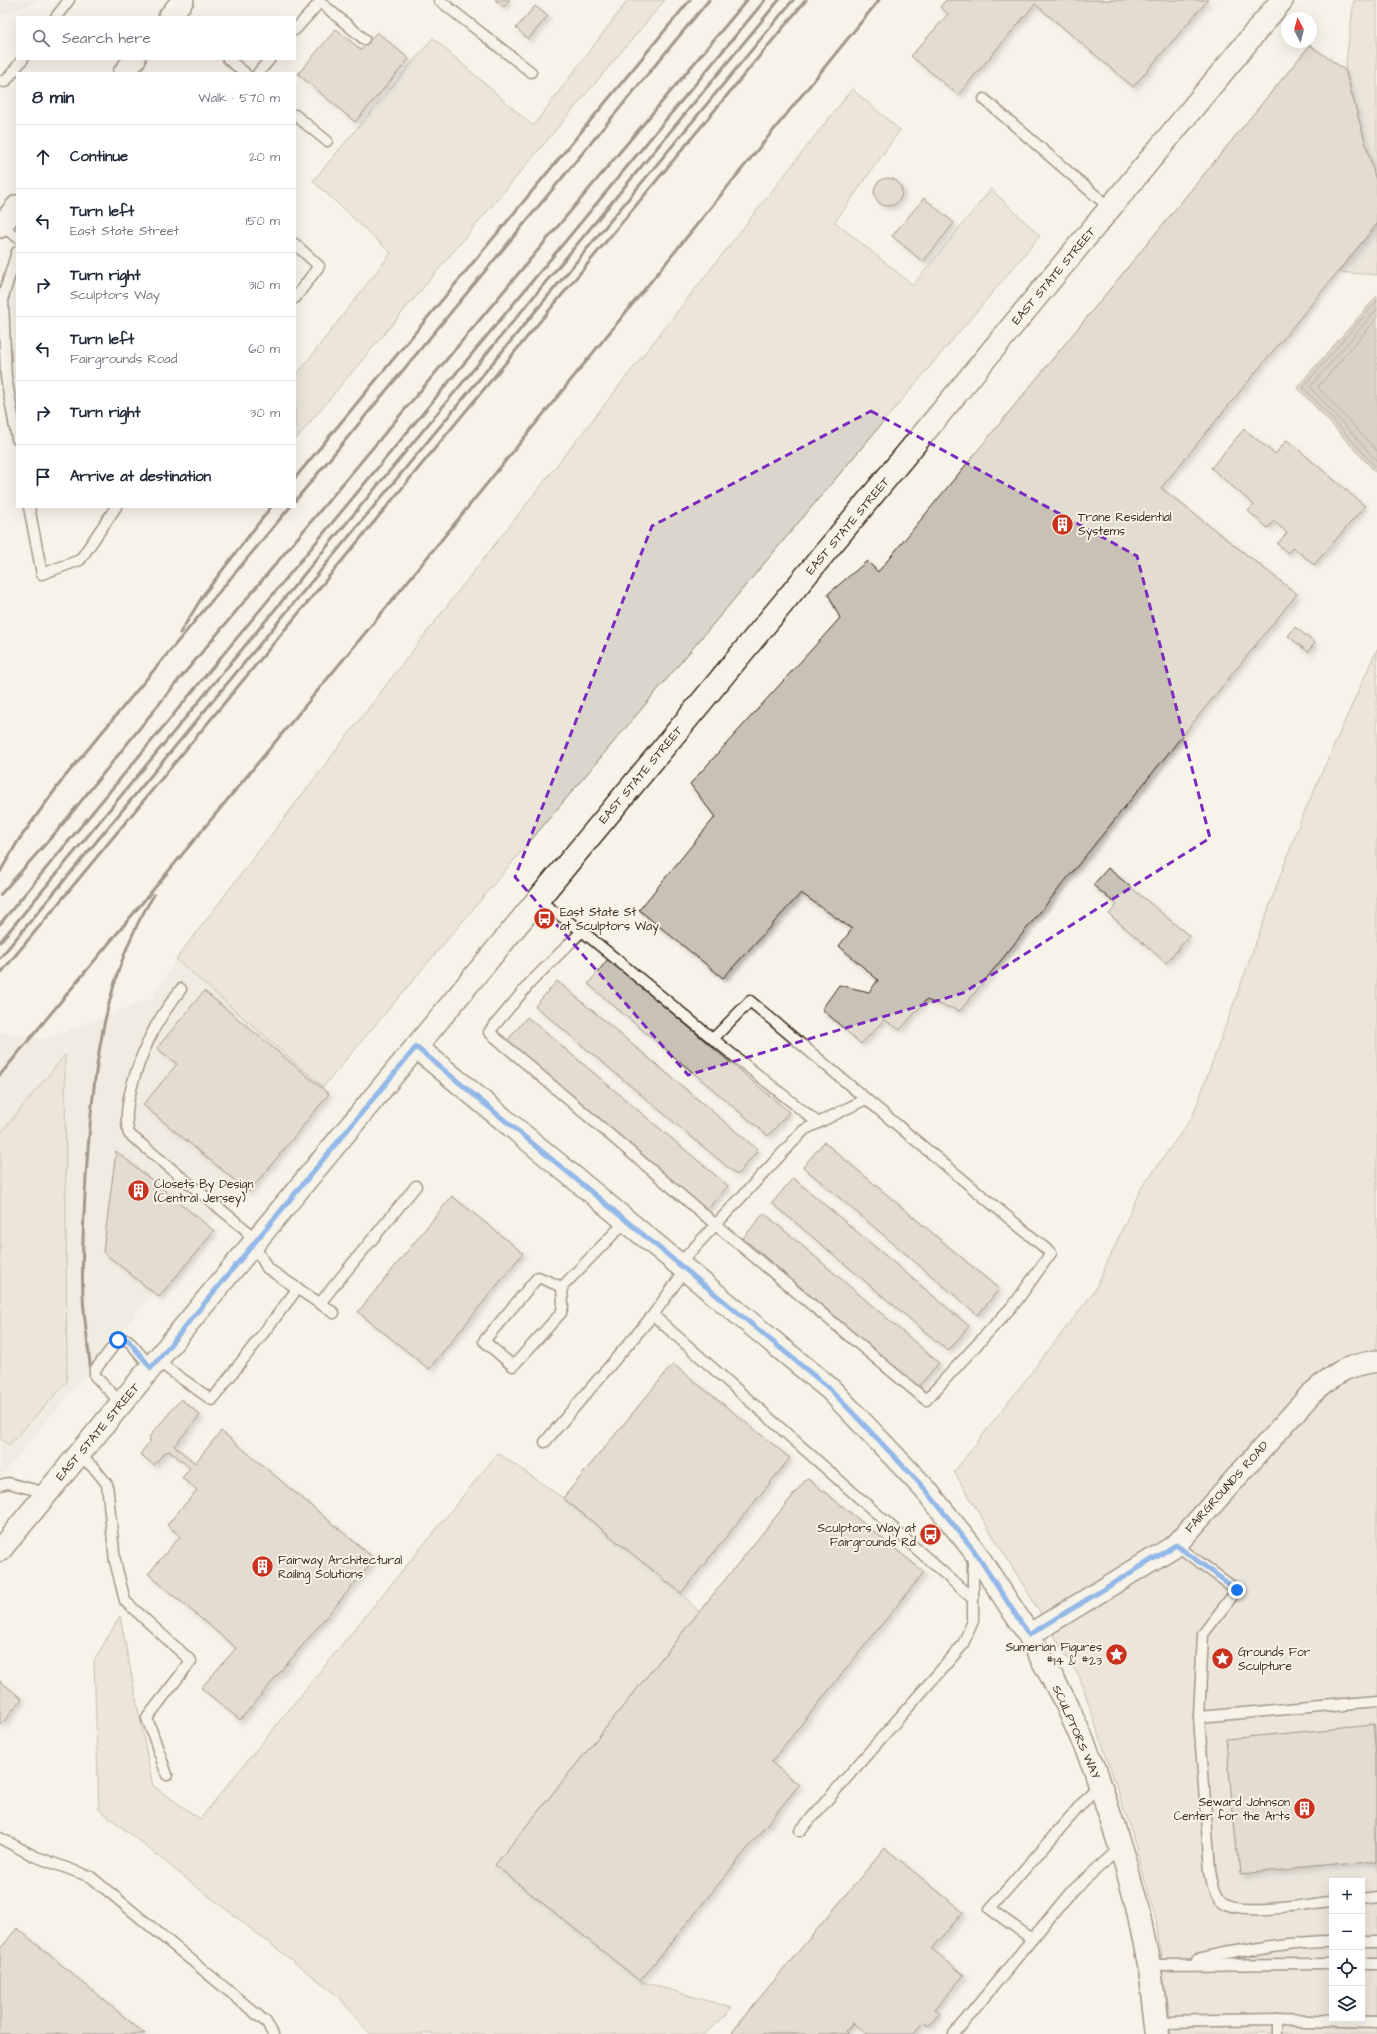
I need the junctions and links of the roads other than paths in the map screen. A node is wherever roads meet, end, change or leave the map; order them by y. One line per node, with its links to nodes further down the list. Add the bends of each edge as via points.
1 (69, 0): 4 (lane)
2 (439, 0): 14 (lane)
3 (1282, 0): 20 (street, EAST STATE STREET)
4 (57, 16)
5 (296, 29): 6 (lane, via 320,2)
6 (364, 39)
7 (22, 60): 15 (lane, via 5,82)
8 (134, 60): 11 (street)
9 (229, 60): 12 (lane)
10 (269, 60): 13 (lane)
11 (125, 72)
12 (244, 72)
13 (259, 72)
14 (531, 72)
15 (0, 81)
16 (984, 99): 20 (lane)
17 (296, 116): 18 (lane)
18 (327, 141)
19 (16, 208): 21 (street)
20 (1110, 208): 28 (street, EAST STATE STREET)
21 (6, 230)
22 (296, 245): 24 (lane, via 319,266)
23 (16, 255): 25 (lane, via 3,297 6,377)
24 (296, 297)
25 (16, 433)
26 (29, 508): 27 (lane, via 42,574 80,560)
27 (115, 508)
28 (538, 900): 29 (lane); 32 (street, EAST STATE STREET)
29 (582, 931): 31 (lane); 37 (lane, via 530,983 489,1032)
30 (182, 989): 38 (lane, via 162,1015 138,1066 131,1087 127,1128 131,1136 246,1230)
31 (713, 1039): 33 (lane, via 750,1001); 34 (lane)
32 (416, 1047): 36 (street, SCULPTORS WAY); 38 (street, EAST STATE STREET)
33 (866, 1098): 34 (lane); 37 (lane, via 1051,1253 1016,1302 926,1400)
34 (818, 1123): 37 (lane, via 804,1130)
35 (416, 1186): 42 (lane)
36 (626, 1221): 39 (street, SCULPTORS WAY); 40 (lane)
37 (716, 1225): 39 (lane)
38 (254, 1243): 41 (lane, via 267,1268); 46 (street, EAST STATE STREET)
39 (682, 1266): 44 (lane); 54 (street, SCULPTORS WAY, via 830,1389 925,1489)
40 (562, 1287): 40 (lane, via 561,1313 513,1366 484,1341 538,1277)
41 (298, 1288): 42 (lane); 46 (lane, via 212,1400)
42 (320, 1303): 43 (lane)
43 (334, 1313)
44 (653, 1315): 48 (lane); 55 (lane)
45 (1377, 1361): 52 (street, FAIRGROUNDS ROAD, via 1354,1365 1332,1376 1310,1395)
46 (154, 1364): 47 (street, EAST STATE STREET); 47 (lane, via 128,1340 118,1340 95,1370 95,1376)
47 (121, 1403): 49 (street, EAST STATE STREET)
48 (545, 1442)
49 (79, 1455): 51 (street, EAST STATE STREET); 59 (lane, via 107,1484 115,1561 125,1601 191,1661 147,1718)
50 (0, 1485): 51 (lane, via 8,1482)
51 (47, 1493): 53 (street, EAST STATE STREET)
52 (1176, 1545): 56 (street, FAIRGROUNDS ROAD); 58 (lane, via 1237,1590 1203,1634)
53 (0, 1548)
54 (973, 1549): 55 (lane); 56 (street, SCULPTORS WAY)
55 (973, 1599): 61 (lane, via 973,1621 962,1646)
56 (1029, 1635): 60 (street, SCULPTORS WAY, via 1067,1705)
57 (1377, 1701): 58 (lane)
58 (1199, 1717): 66 (lane, via 1210,1871 1216,1894 1228,1906 1252,1909)
59 (167, 1775)
60 (1099, 1784): 63 (street, SCULPTORS WAY); 67 (lane, via 990,1909)
61 (800, 1831)
62 (0, 1838): 79 (lane, via 34,1856 91,1877 266,2022)
63 (1120, 1848): 67 (lane, via 1070,1893); 74 (street, SCULPTORS WAY, via 1136,1902)
64 (1377, 1896): 65 (lane)
65 (1365, 1898)
66 (1329, 1901)
67 (1032, 1939): 80 (lane)
68 (1329, 1941): 75 (lane, via 1311,1941 1236,1952)
69 (1365, 1941): 70 (lane)
70 (1377, 1941)
71 (1329, 1964): 75 (lane)
72 (1365, 1964): 73 (lane)
73 (1377, 1964)
74 (1149, 1965): 75 (lane); 78 (street, SCULPTORS WAY)
75 (1178, 1965)
76 (1276, 2020): 77 (lane); 78 (lane); 81 (lane)
77 (1377, 2023)
78 (1158, 2028)
79 (274, 2034)
80 (954, 2034)
81 (1276, 2034)

